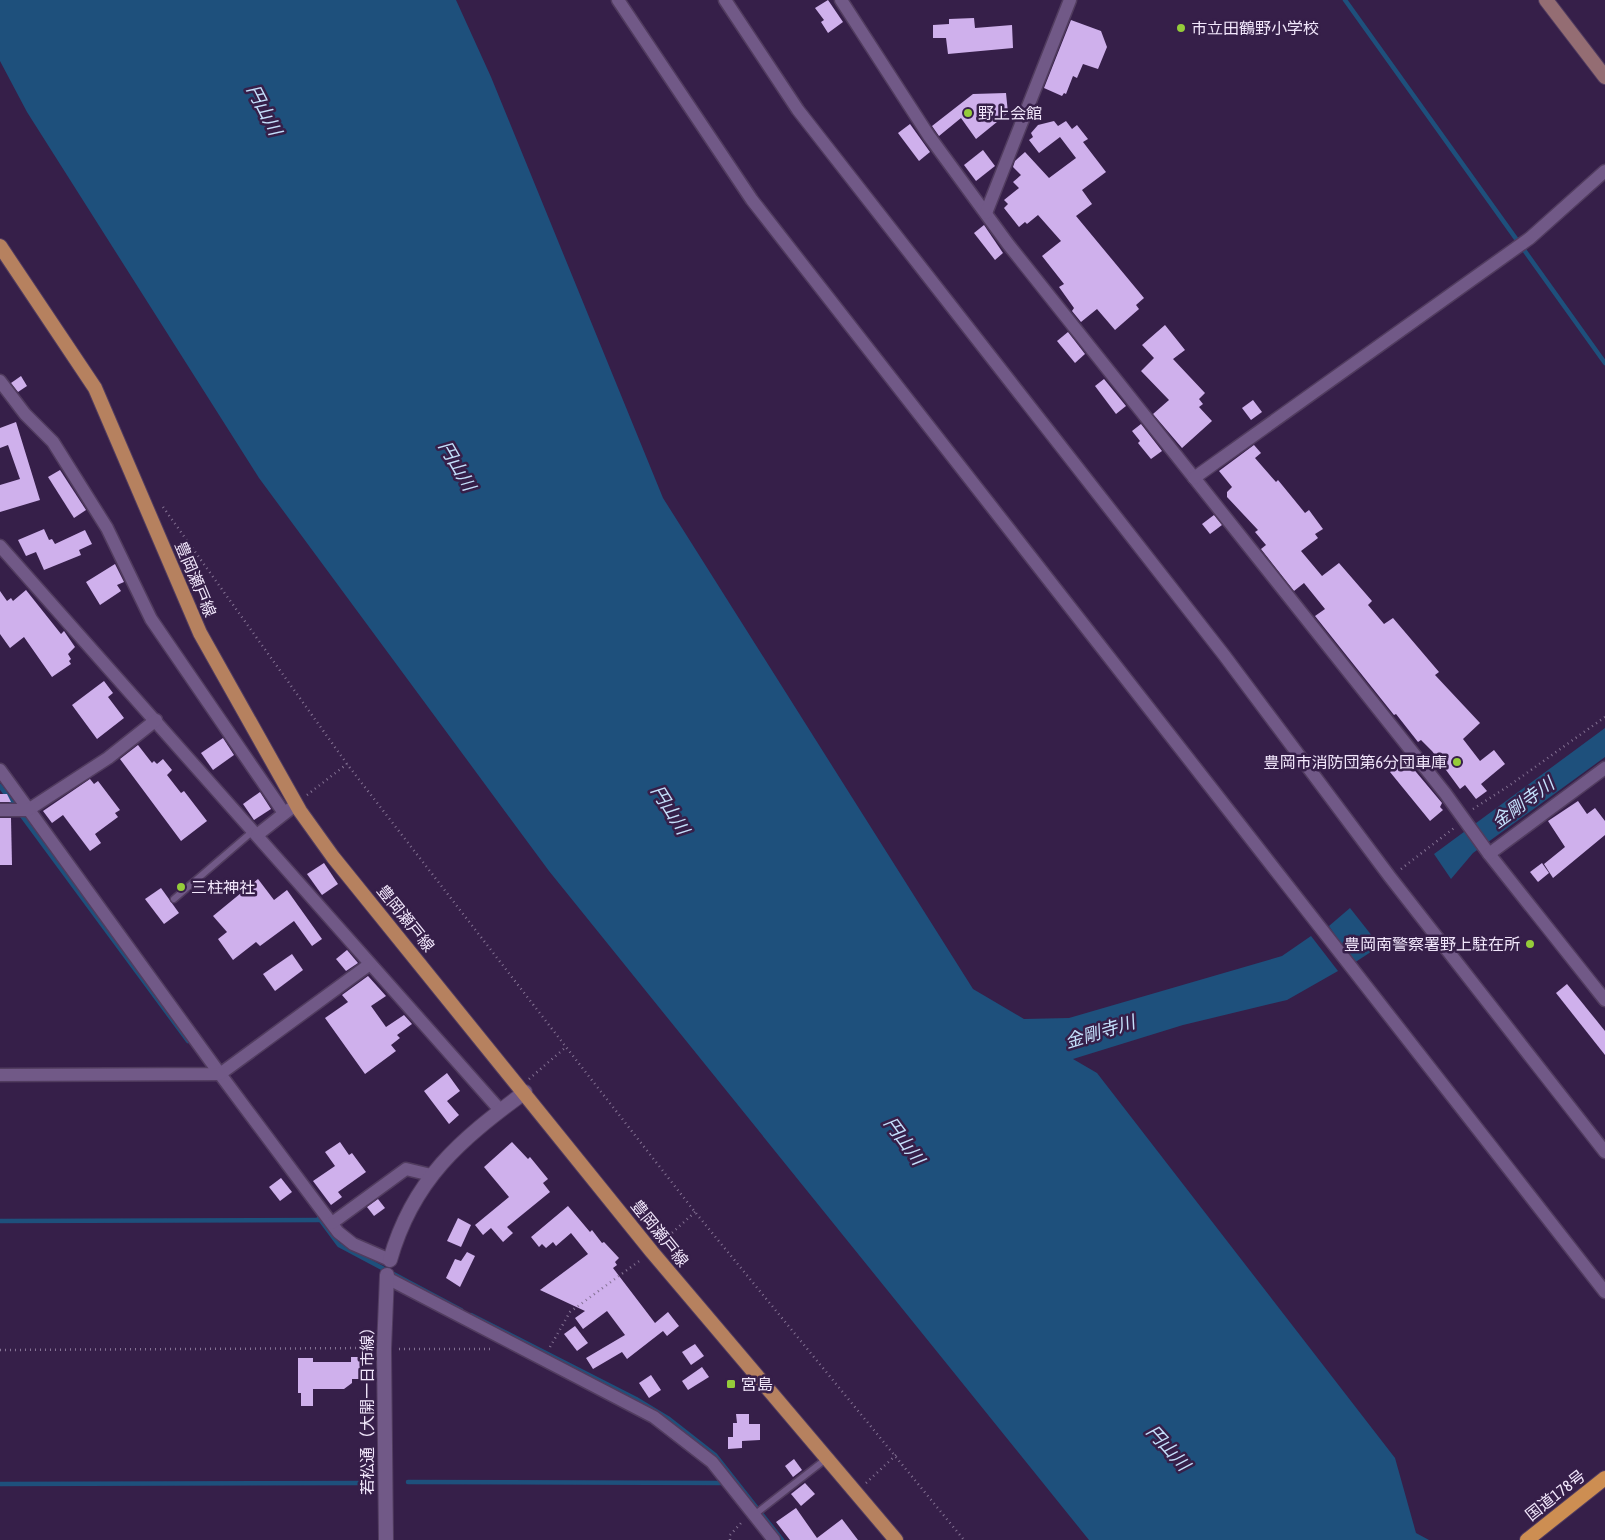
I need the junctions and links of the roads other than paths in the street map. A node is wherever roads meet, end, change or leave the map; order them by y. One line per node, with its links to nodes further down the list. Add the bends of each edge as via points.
1 (618, 0): 34 (street, via 752,200)
2 (725, 0): 29 (street, via 798,110 1224,655 1390,877)
3 (841, 0): 8 (street, via 929,136)
4 (1070, 0): 8 (street)
5 (1546, 0): 6 (main road)
6 (1605, 77)
7 (1605, 171): 11 (street, via 1530,238)
8 (986, 213): 11 (street)
9 (0, 246): 16 (main road, 豊岡瀬戸線, via 95,388 200,633)
10 (0, 381): 19 (street, via 25,414 53,442 107,528 152,619)
11 (1194, 478): 21 (street)
12 (0, 546): 13 (street)
13 (156, 720): 18 (street, via 108,758); 20 (street)
14 (1605, 768): 21 (street)
15 (0, 770): 18 (street)
16 (296, 804): 19 (street); 27 (main road, 豊岡瀬戸線, via 333,857)
17 (0, 810): 18 (street)
18 (28, 810): 25 (street)
19 (284, 813): 20 (street)
20 (255, 833): 22 (lane); 23 (street)
21 (1488, 852): 24 (street)
22 (174, 899)
23 (370, 964): 25 (street); 28 (street)
24 (1605, 1000)
25 (220, 1074): 26 (street); 31 (street)
26 (0, 1075)
27 (522, 1090): 28 (street); 35 (main road, 豊岡瀬戸線, via 652,1252)
28 (500, 1110): 30 (street, via 460,1143)
29 (1605, 1152)
30 (431, 1175): 31 (street, via 406,1169); 32 (street, via 411,1204)
31 (332, 1223): 32 (street, via 348,1242)
32 (390, 1260)
33 (387, 1277): 37 (street, via 630,1403 675,1432 712,1462); 38 (street, 若松通（大開一日市線）, via 384,1349)
34 (1605, 1292)
35 (826, 1459): 37 (lane); 40 (main road, 豊岡瀬戸線)
36 (1605, 1478): 41 (highway, 国道178号)
37 (756, 1512): 39 (street)
38 (386, 1540)
39 (774, 1540)
40 (896, 1540)
41 (1526, 1540)

